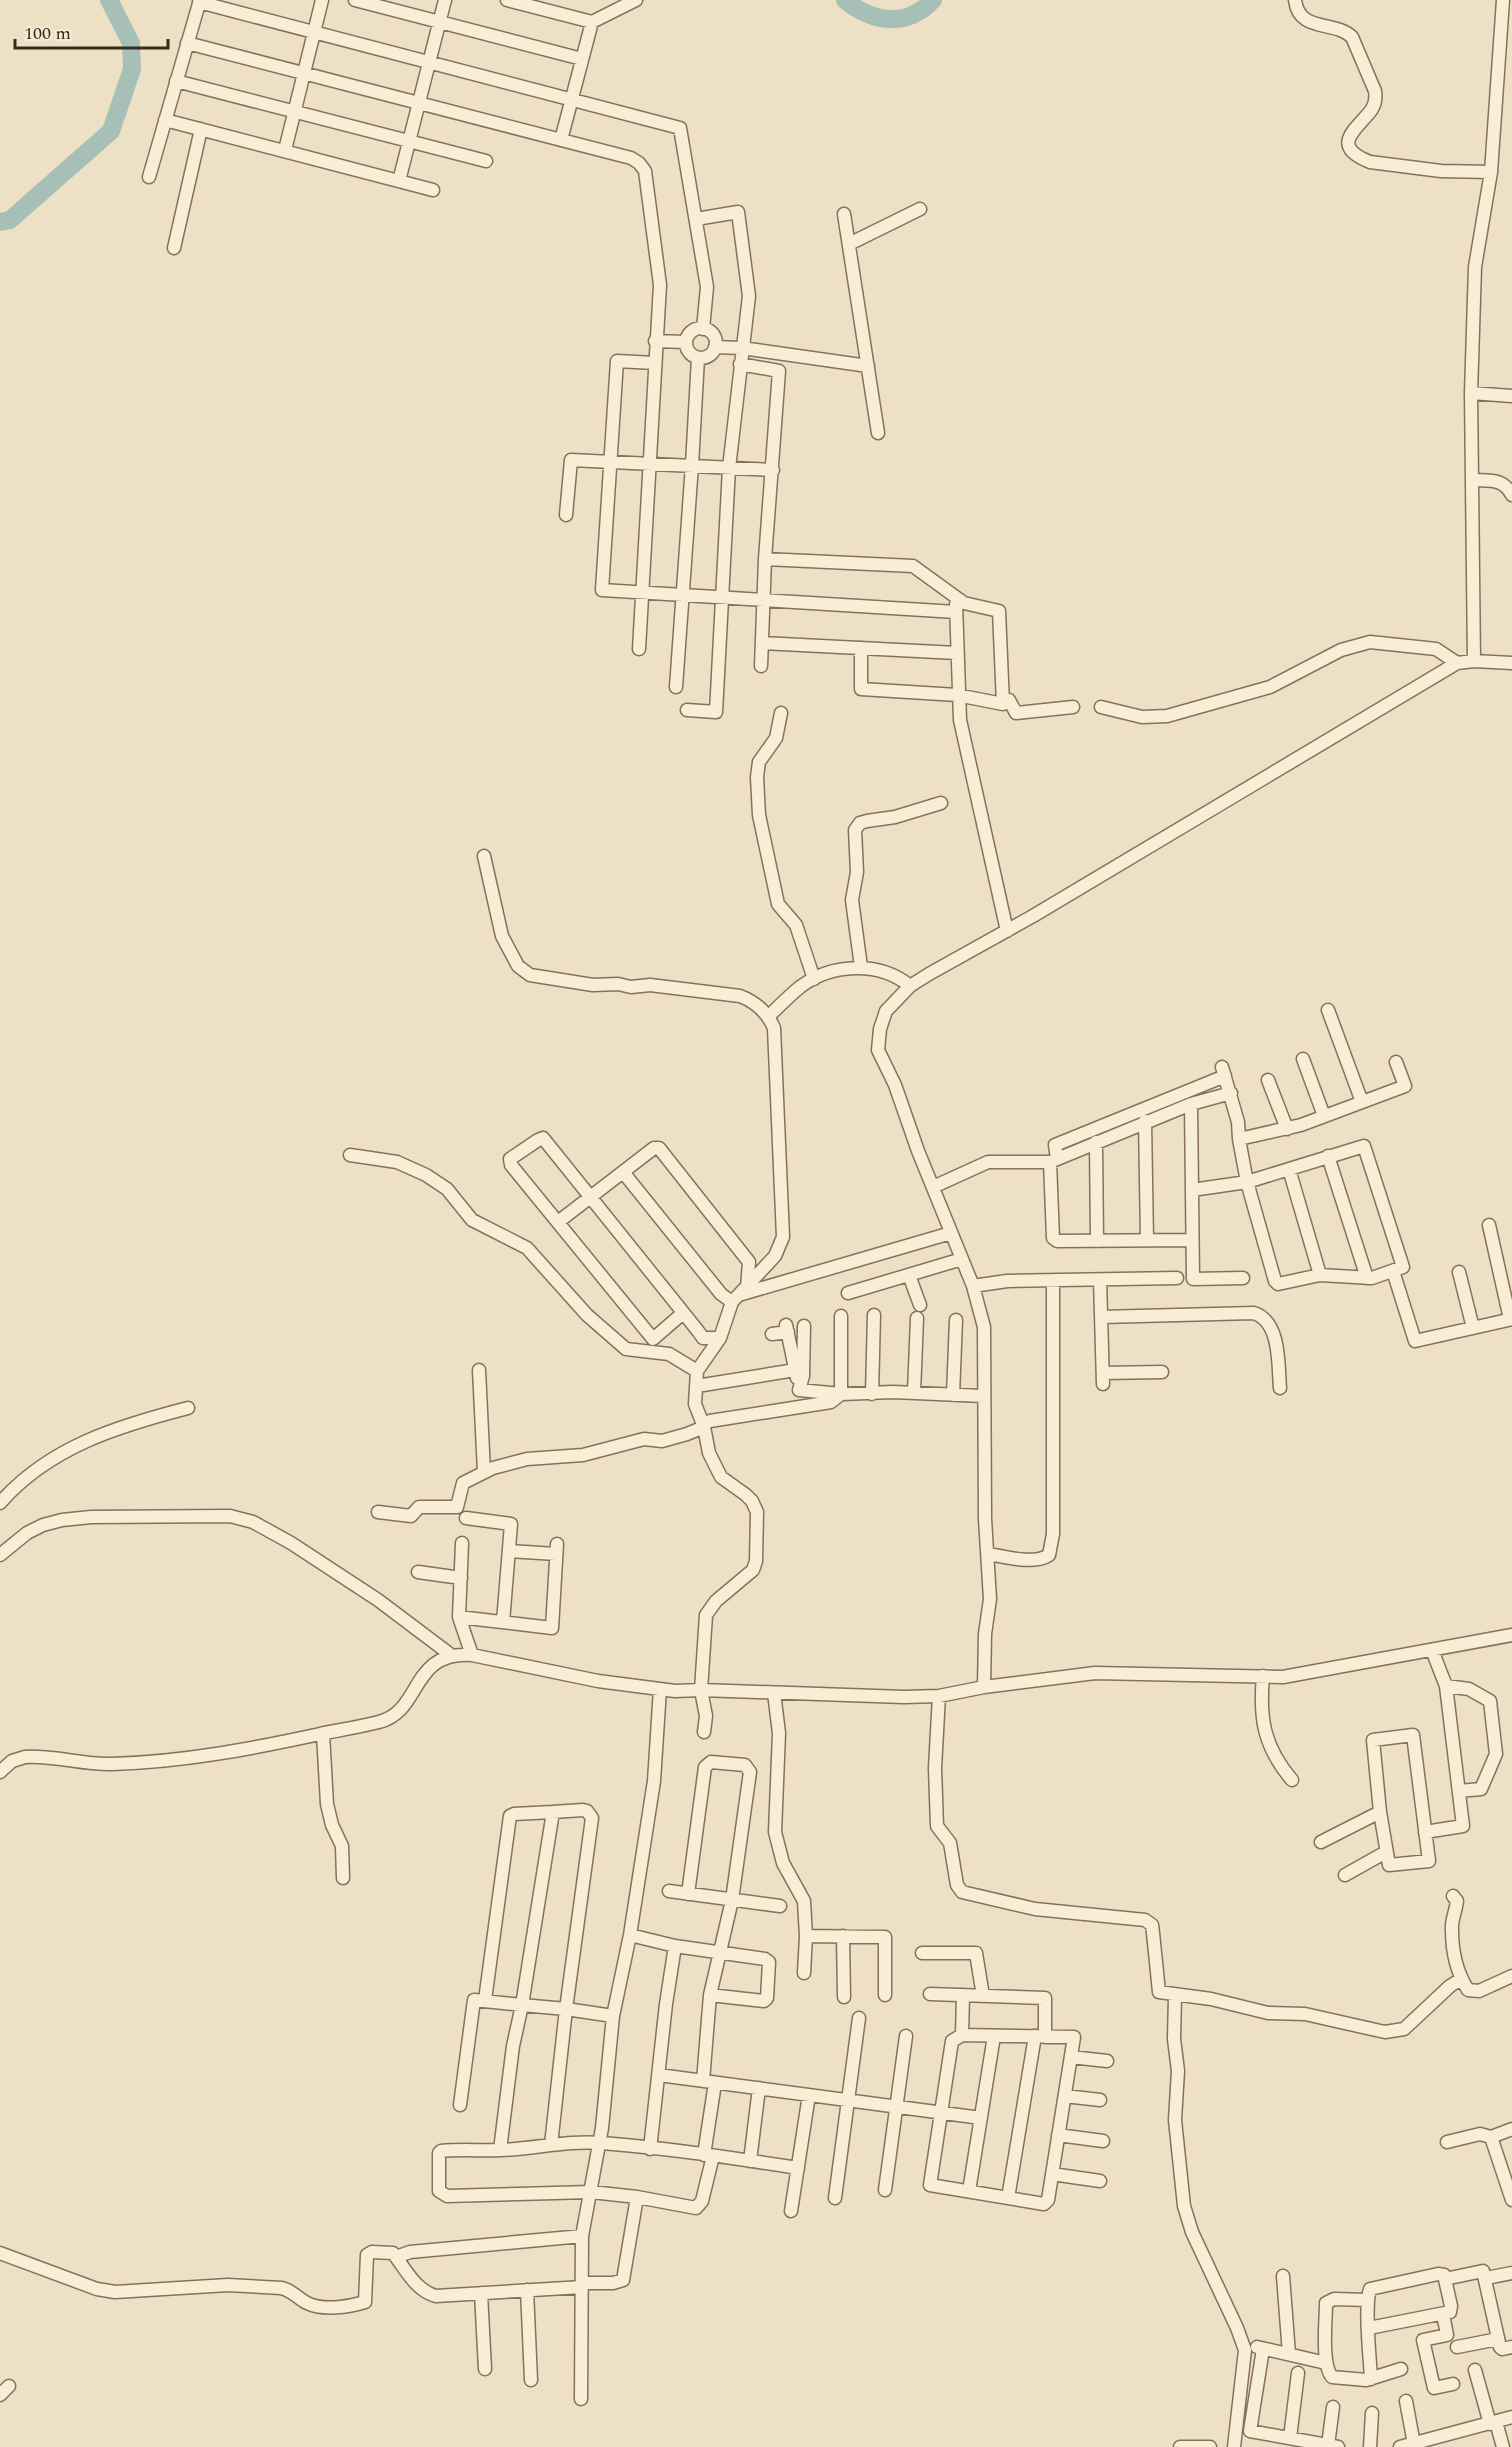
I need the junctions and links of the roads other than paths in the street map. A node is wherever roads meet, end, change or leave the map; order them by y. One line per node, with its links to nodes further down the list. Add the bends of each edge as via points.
1 (322, 0): 11 (street)
2 (355, 0): 9 (street)
3 (445, 0): 9 (street)
4 (507, 0): 10 (street)
5 (636, 0): 10 (street)
6 (1295, 0): 26 (street, via 1309,22 1347,32 1352,37 1372,82 1376,98 1349,140 1352,151 1370,162 1441,171)
7 (1503, 0): 26 (street)
8 (199, 1): 11 (street); 12 (street)
9 (439, 22): 13 (street); 14 (street)
10 (592, 22): 13 (street)
11 (315, 32): 14 (street); 15 (street)
12 (187, 44): 15 (street); 16 (street)
13 (582, 58): 17 (street)
14 (429, 62): 17 (street); 18 (street)
15 (305, 73): 18 (street); 19 (street)
16 (176, 81): 19 (street); 20 (street)
17 (572, 100): 22 (street); 32 (street, via 680,128)
18 (419, 102): 22 (street); 23 (street)
19 (295, 112): 23 (street); 24 (street)
20 (165, 120): 21 (street); 27 (street)
21 (201, 129): 24 (street); 34 (street)
22 (561, 140): 36 (street, via 631,158 645,171 660,285)
23 (409, 142): 25 (street); 28 (street)
24 (285, 150): 28 (street)
25 (486, 161)
26 (1491, 172): 44 (street, via 1475,267)
27 (149, 177)
28 (399, 181): 29 (street)
29 (433, 190)
30 (920, 209): 33 (street)
31 (844, 214): 33 (street)
32 (696, 219): 35 (street, via 707,287); 39 (street, via 738,212 748,296)
33 (849, 244): 43 (street)
34 (174, 248)
35 (703, 328): 37 (street, via 691,332); 38 (street, via 712,334)
36 (655, 341): 37 (street); 41 (street)
37 (686, 342): 40 (street, via 690,353)
38 (715, 347): 39 (street); 40 (street, via 711,354)
39 (742, 348): 42 (street); 43 (street)
40 (698, 358): 49 (street)
41 (655, 363): 47 (street, via 617,361); 48 (street)
42 (740, 364): 50 (street); 51 (street, via 779,371)
43 (868, 366): 46 (street)
44 (1471, 393): 45 (street); 52 (street)
45 (1512, 396)
46 (878, 433)
47 (610, 462): 48 (street); 54 (street, via 572,460); 56 (street, via 602,590)
48 (650, 464): 49 (street); 56 (street)
49 (692, 465): 50 (street); 57 (street)
50 (729, 468): 51 (street); 58 (street)
51 (773, 470): 55 (street)
52 (1473, 480): 53 (street, via 1498,481); 66 (street)
53 (1512, 495)
54 (566, 515)
55 (765, 559): 59 (street, via 913,566); 60 (street)
56 (643, 592): 57 (street); 64 (street)
57 (681, 595): 58 (street); 70 (street)
58 (721, 598): 60 (street); 75 (street, via 716,712)
59 (957, 599): 61 (street); 72 (street, via 999,611)
60 (764, 600): 61 (street); 62 (street)
61 (956, 612): 65 (street)
62 (762, 643): 63 (street); 69 (street)
63 (861, 648): 65 (street); 71 (street, via 861,689)
64 (639, 649)
65 (957, 653): 71 (street)
66 (1474, 661): 67 (street); 68 (street)
67 (1457, 663): 74 (street, via 1436,650 1370,642 1341,650 1270,687 1167,716 1142,717); 79 (street)
68 (1512, 663)
69 (761, 666)
70 (676, 687)
71 (957, 695): 72 (street); 79 (street)
72 (1003, 704): 73 (street, via 1009,700 1016,713)
73 (1073, 707)
74 (1101, 707)
75 (687, 710)
76 (781, 713): 81 (street, via 776,738 759,762 759,815 778,904 796,925)
77 (941, 804): 80 (street, via 867,820 855,830 857,872 852,900)
78 (484, 856): 84 (street, via 502,936 518,966 530,975 593,985 650,985 740,996)
79 (1007, 931): 82 (street)
80 (861, 967): 81 (street); 82 (street, via 897,976)
81 (814, 978): 84 (street)
82 (910, 986): 103 (street, via 886,1011 878,1050)
83 (1328, 1010): 89 (street)
84 (768, 1016): 124 (street, via 774,1028 783,1237 775,1256)
85 (1303, 1059): 91 (street)
86 (1396, 1062): 89 (street, via 1405,1086)
87 (1268, 1080): 93 (street)
88 (1231, 1093): 90 (street); 94 (street); 96 (street, via 1223,1072)
89 (1362, 1102): 91 (street)
90 (1191, 1104): 92 (street); 104 (street)
91 (1324, 1116): 93 (street)
92 (1145, 1121): 95 (street); 109 (street)
93 (1287, 1129): 94 (street)
94 (1239, 1139): 102 (street)
95 (1096, 1142): 96 (street); 111 (street)
96 (1070, 1146): 99 (street)
97 (350, 1155): 137 (street, via 397,1162 426,1175 447,1190 472,1220 527,1248 587,1315 626,1349 669,1354)
98 (1328, 1156): 100 (street); 113 (street, via 1366,1147 1403,1263 1403,1267); 119 (street)
99 (1053, 1161): 103 (street, via 988,1162); 111 (street, via 1053,1238)
100 (1289, 1169): 102 (street); 116 (street)
101 (623, 1172): 105 (street); 124 (street, via 721,1294); 124 (street, via 658,1148 749,1262)
102 (1247, 1182): 104 (street); 116 (street, via 1275,1281 1280,1285)
103 (933, 1187): 108 (street)
104 (1192, 1191): 110 (street)
105 (591, 1197): 106 (street); 106 (street, via 543,1138 510,1159); 125 (street)
106 (558, 1222): 125 (street, via 653,1339)
107 (1489, 1225): 129 (street)
108 (951, 1233): 112 (street); 124 (street)
109 (1147, 1240): 110 (street); 111 (street)
110 (1192, 1240): 118 (street, via 1193,1279)
111 (1097, 1241)
112 (962, 1259): 115 (street); 122 (street)
113 (1393, 1271): 119 (street); 132 (street, via 1414,1341)
114 (1459, 1272): 132 (street)
115 (909, 1275): 123 (street); 142 (street, via 919,1311)
116 (1320, 1275): 119 (street)
117 (1177, 1278): 120 (street)
118 (1243, 1278)
119 (1367, 1278)
120 (1100, 1280): 121 (street); 128 (street)
121 (1053, 1281): 122 (street); 156 (street, via 1053,1534 1049,1555 1044,1559 1023,1559)
122 (973, 1286): 146 (street, via 984,1327)
123 (848, 1293)
124 (738, 1295): 134 (street)
125 (683, 1313): 134 (street, via 703,1338)
126 (841, 1316): 143 (street)
127 (874, 1316): 144 (street)
128 (1101, 1317): 138 (street, via 1103,1378); 140 (street, via 1260,1315 1269,1323 1275,1338)
129 (1511, 1319): 132 (street)
130 (956, 1320): 145 (street)
131 (804, 1326): 141 (street)
132 (1473, 1328)
133 (772, 1334): 136 (street, via 787,1328)
134 (720, 1338): 137 (street)
135 (479, 1370): 150 (street)
136 (795, 1370): 139 (street); 141 (street)
137 (697, 1371): 149 (street, via 695,1404)
138 (1162, 1372)
139 (703, 1385)
140 (1280, 1388)
141 (799, 1390): 143 (street); 147 (street)
142 (914, 1393): 144 (street); 145 (street)
143 (841, 1394): 144 (street); 147 (street, via 831,1402)
144 (872, 1394)
145 (953, 1395): 146 (street)
146 (983, 1396): 156 (street)
147 (802, 1406): 149 (street)
148 (188, 1408): 151 (street, via 69,1449 26,1476)
149 (707, 1424): 150 (street, via 662,1441 644,1439 584,1455 527,1459); 170 (street, via 709,1453 721,1478 746,1495 757,1512 756,1561 753,1570 716,1601 706,1615)
150 (484, 1472): 152 (street, via 463,1483 457,1507 419,1507 411,1516)
151 (0, 1503)
152 (378, 1512)
153 (466, 1518): 155 (street, via 511,1524)
154 (462, 1543): 159 (street)
155 (508, 1551): 161 (street); 161 (street, via 556,1549 552,1628)
156 (989, 1554): 168 (street)
157 (0, 1555): 164 (street, via 27,1533 62,1520 230,1516 253,1522 291,1543 378,1600)
158 (418, 1572): 159 (street)
159 (460, 1578): 160 (street)
160 (459, 1617): 161 (street); 165 (street)
161 (503, 1622)
162 (1512, 1635): 163 (street)
163 (1432, 1650): 166 (street, via 1283,1677); 167 (street)
164 (451, 1655): 165 (street); 174 (street, via 422,1675 403,1708 393,1717)
165 (472, 1655): 169 (street, via 598,1681)
166 (1263, 1676): 168 (street, via 1095,1673); 176 (street, via 1261,1702 1268,1742 1277,1763)
167 (1446, 1686): 177 (street); 177 (street, via 1469,1689 1490,1701 1496,1754 1481,1789)
168 (984, 1687): 172 (street)
169 (660, 1689): 170 (street); 190 (street, via 654,1781)
170 (701, 1690): 171 (street); 173 (street, via 706,1716)
171 (774, 1693): 172 (street); 191 (street, via 779,1733 775,1832 783,1863 804,1901)
172 (939, 1696): 205 (street, via 937,1826 953,1849 960,1890 1035,1909 1149,1922 1158,1990)
173 (704, 1732)
174 (322, 1734): 175 (street, via 241,1751 151,1762 109,1764 25,1757 12,1761); 184 (street, via 327,1804 342,1846)
175 (0, 1772)
176 (1292, 1780)
177 (1459, 1791): 180 (street, via 1463,1826)
178 (553, 1812): 206 (street, via 510,1816); 207 (street); 208 (street, via 583,1810 592,1818)
179 (1380, 1812): 180 (street, via 1373,1740 1413,1735); 181 (street); 182 (street)
180 (1425, 1832): 182 (street, via 1429,1861 1389,1865)
181 (1321, 1842)
182 (1386, 1852): 183 (street)
183 (1345, 1875)
184 (342, 1878)
185 (669, 1891): 186 (street)
186 (688, 1894): 188 (street); 188 (street, via 705,1767 711,1762 745,1765 750,1772)
187 (1454, 1896): 198 (street, via 1457,1901 1452,1930)
188 (732, 1900): 189 (street); 194 (street)
189 (780, 1906)
190 (630, 1935): 193 (street); 209 (street)
191 (806, 1936): 192 (street); 196 (street)
192 (843, 1936): 201 (street, via 885,1937); 203 (street)
193 (675, 1946): 194 (street); 217 (street)
194 (719, 1953): 200 (street); 200 (street, via 768,1960 767,1998 760,2001)
195 (922, 1953): 204 (street, via 976,1953)
196 (804, 1973)
197 (1512, 1976): 198 (street, via 1473,1992)
198 (1461, 1979): 205 (street, via 1404,2029 1390,2032 1305,2014 1268,2013)
199 (930, 1994): 202 (street)
200 (710, 1995): 218 (street)
201 (885, 1995)
202 (963, 1995): 204 (street); 211 (street)
203 (844, 1996)
204 (983, 1996): 214 (street, via 1045,1998)
205 (1175, 1996): 264 (street, via 1175,2120 1184,2206)
206 (485, 2000): 207 (street); 224 (street, via 473,2002)
207 (522, 2005): 208 (street); 236 (street)
208 (566, 2009): 209 (street); 234 (street)
209 (613, 2016): 233 (street)
210 (859, 2018): 222 (street)
211 (962, 2035): 213 (street); 226 (street, via 952,2041)
212 (906, 2036): 225 (street)
213 (994, 2036): 214 (street); 227 (street)
214 (1040, 2036): 215 (street, via 1074,2037); 247 (street)
215 (1071, 2057): 216 (street); 221 (street)
216 (1107, 2061)
217 (659, 2075): 218 (street); 235 (street)
218 (709, 2082): 219 (street); 237 (street)
219 (759, 2088): 220 (street); 238 (street)
220 (809, 2095): 222 (street); 239 (street)
221 (1065, 2096): 223 (street); 229 (street)
222 (848, 2100): 225 (street); 246 (street)
223 (1100, 2100)
224 (460, 2105)
225 (896, 2108): 226 (street); 242 (street)
226 (940, 2113): 227 (street); 243 (street, via 930,2185)
227 (981, 2118): 243 (street)
228 (1512, 2129): 230 (street)
229 (1058, 2135): 231 (street); 240 (street)
230 (1491, 2137): 232 (street, via 1480,2134); 248 (street)
231 (1103, 2141)
232 (1447, 2142)
233 (600, 2143): 234 (street); 235 (street); 244 (street)
234 (551, 2145): 236 (street)
235 (650, 2149): 237 (street)
236 (500, 2151): 244 (street, via 441,2151 439,2191 447,2196)
237 (709, 2156): 238 (street); 245 (street, via 702,2200 696,2208)
238 (750, 2161): 239 (street)
239 (798, 2168): 249 (street)
240 (1052, 2174): 241 (street); 247 (street, via 1044,2204)
241 (1100, 2181)
242 (885, 2190)
243 (969, 2191): 247 (street)
244 (591, 2192): 245 (street); 250 (street)
245 (637, 2197): 257 (street, via 623,2280)
246 (835, 2198)
247 (1008, 2198)
248 (1512, 2200)
249 (791, 2211)
250 (582, 2236): 252 (street, via 410,2252); 257 (street)
251 (0, 2253): 252 (street, via 82,2284 115,2292 228,2285 281,2288 308,2304 341,2307 365,2300 369,2253 393,2253)
252 (396, 2257): 259 (street, via 426,2294)
253 (1512, 2273): 256 (street)
254 (1283, 2277): 268 (street)
255 (1445, 2278): 256 (street, via 1483,2271); 260 (street, via 1438,2274 1373,2287 1368,2290); 261 (street, via 1451,2310)
256 (1486, 2278): 263 (street)
257 (582, 2285): 258 (street); 277 (street)
258 (527, 2290): 259 (street); 275 (street)
259 (481, 2293): 270 (street)
260 (1368, 2300): 262 (street); 269 (street, via 1334,2299 1326,2303)
261 (1443, 2314): 262 (street); 276 (street, via 1447,2335 1423,2340 1434,2388)
262 (1369, 2328): 274 (street)
263 (1498, 2339): 265 (street); 266 (street, via 1502,2349)
264 (1244, 2345): 267 (street); 288 (street)
265 (1457, 2347)
266 (1512, 2347)
267 (1263, 2349): 268 (street); 283 (street, via 1250,2431)
268 (1289, 2354): 269 (street)
269 (1326, 2362): 274 (street, via 1332,2377)
270 (485, 2369)
271 (1401, 2369): 274 (street)
272 (1475, 2370): 282 (street)
273 (1298, 2373): 283 (street)
274 (1371, 2379)
275 (531, 2380)
276 (1453, 2384)
277 (581, 2399)
278 (1406, 2401): 284 (street)
279 (1333, 2407): 285 (street)
280 (1372, 2413): 289 (street)
281 (1512, 2417): 282 (street)
282 (1493, 2423): 284 (street); 291 (street)
283 (1290, 2438): 285 (street)
284 (1414, 2445): 290 (street)
285 (1333, 2446)
286 (1180, 2447): 287 (street)
287 (1210, 2447)
288 (1234, 2447)
289 (1370, 2447)
290 (1400, 2447)
291 (1503, 2447)

